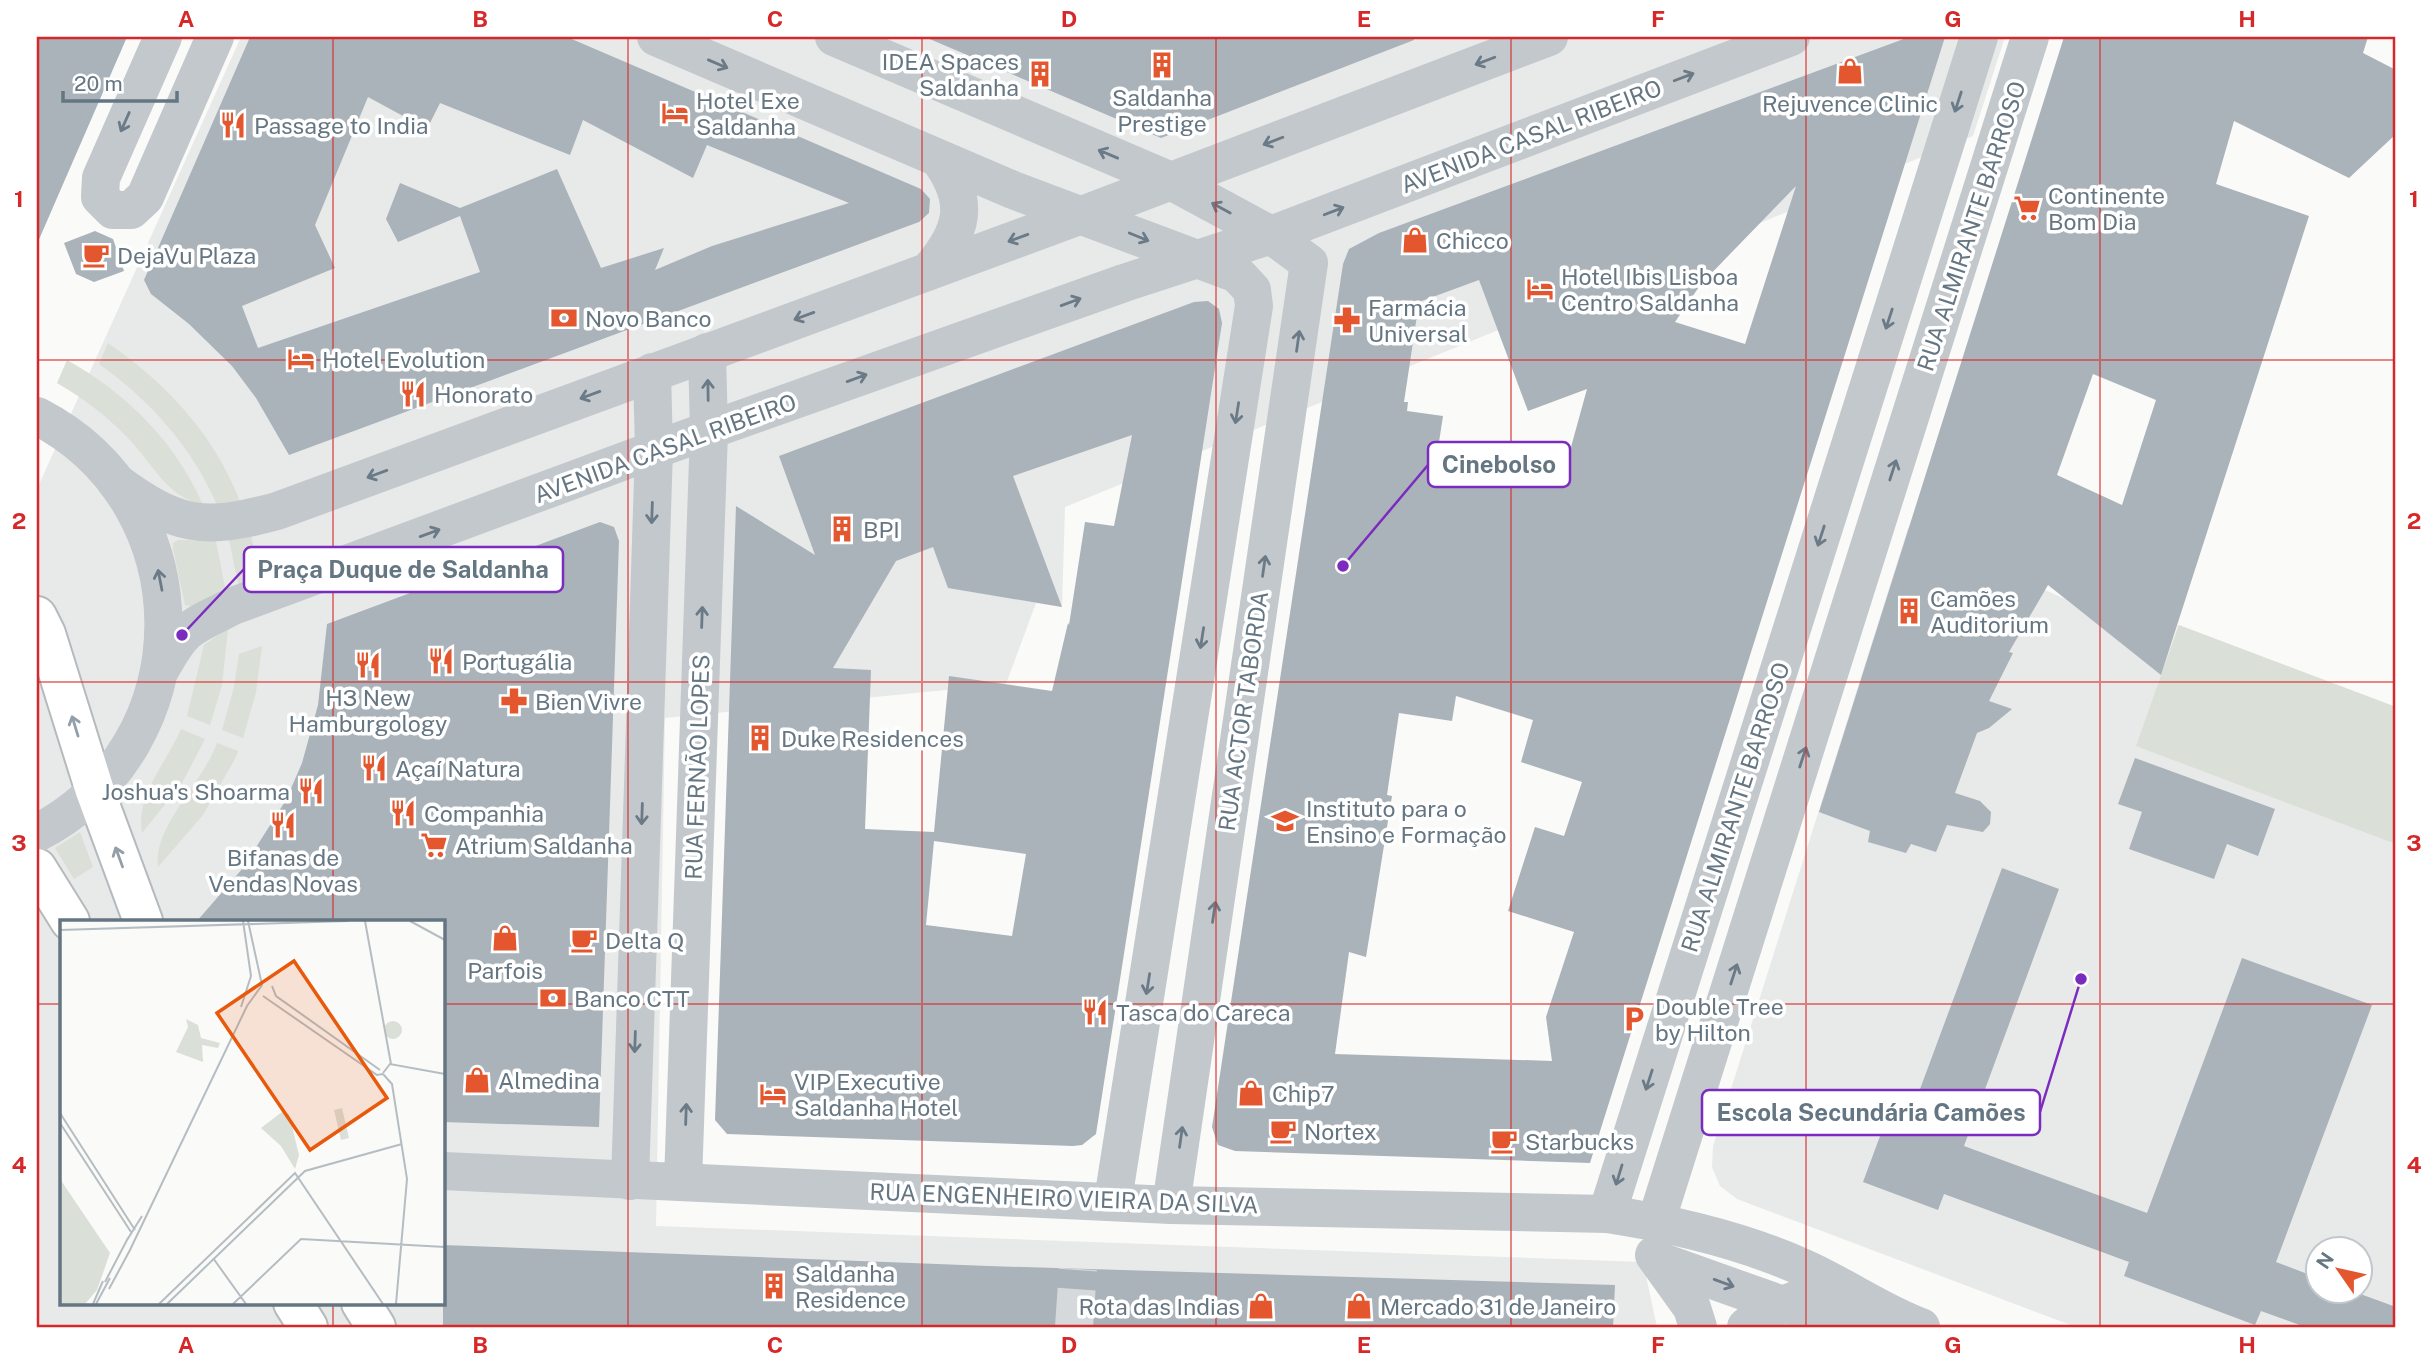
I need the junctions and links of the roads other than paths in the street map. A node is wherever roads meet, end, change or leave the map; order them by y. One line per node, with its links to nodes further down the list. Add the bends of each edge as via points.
1 (163, 37): 2 (street, one-way to 2, via 101,178 100,197 113,210 131,210 145,197)
2 (215, 37)
3 (834, 37): 10 (street, one-way to 3)
4 (1549, 37): 10 (street, one-way to 10)
5 (1791, 37): 12 (street, AVENIDA CASAL RIBEIRO, one-way to 5)
6 (1979, 37): 17 (street, RUA ALMIRANTE BARROSO, one-way to 17)
7 (2030, 37): 18 (street, RUA ALMIRANTE BARROSO)
8 (666, 39): 9 (street, one-way to 9)
9 (939, 159): 11 (street); 14 (street, via 954,179 961,200 947,251)
10 (1171, 180): 11 (street); 12 (street, one-way to 10)
11 (1082, 215): 13 (street, one-way to 13); 14 (street, one-way to 14)
12 (1271, 235): 13 (street, AVENIDA CASAL RIBEIRO); 38 (street, RUA ACTOR TABORDA, one-way to 12, via 1309,263)
13 (1195, 260): 20 (street, AVENIDA CASAL RIBEIRO, one-way to 13); 37 (street, one-way to 37, via 1245,279 1254,306)
14 (929, 271): 15 (street, one-way to 15)
15 (707, 352): 16 (street); 20 (street, RUA FERNÃO LOPES, one-way to 15)
16 (652, 372): 21 (street); 22 (street, one-way to 22, via 250,518 198,523 174,518 148,506)
17 (1864, 400): 18 (street); 39 (street, RUA ALMIRANTE BARROSO, one-way to 39)
18 (1911, 414): 40 (street, RUA ALMIRANTE BARROSO, one-way to 18)
19 (37, 416): 22 (street, via 83,447)
20 (709, 431): 21 (street, AVENIDA CASAL RIBEIRO); 26 (street, RUA FERNÃO LOPES, one-way to 20)
21 (654, 450): 24 (street, AVENIDA CASAL RIBEIRO, one-way to 21, via 180,636 199,622); 25 (street, one-way to 25)
22 (116, 482): 24 (street, one-way to 22, via 165,625 157,567 141,522)
23 (37, 616): 29 (main road, one-way to 23)
24 (159, 672): 29 (street, via 141,729)
25 (645, 713): 26 (street); 27 (street)
26 (699, 715): 28 (street, RUA FERNÃO LOPES)
27 (643, 766): 28 (street); 35 (street, one-way to 35)
28 (697, 768): 36 (street, RUA FERNÃO LOPES, one-way to 28)
29 (95, 791): 30 (street, via 64,818); 33 (main road, one-way to 29)
30 (37, 833)
31 (37, 868): 32 (main road)
32 (69, 920)
33 (143, 920)
34 (452, 1178): 35 (street, RUA ENGENHEIRO VIEIRA DA SILVA)
35 (630, 1181): 36 (street, RUA ENGENHEIRO VIEIRA DA SILVA)
36 (683, 1182): 37 (street, RUA ENGENHEIRO VIEIRA DA SILVA)
37 (1113, 1200): 38 (street, RUA ENGENHEIRO VIEIRA DA SILVA)
38 (1171, 1205): 39 (street, RUA ENGENHEIRO VIEIRA DA SILVA)
39 (1607, 1214): 40 (street, RUA ENGENHEIRO VIEIRA DA SILVA); 41 (street)
40 (1656, 1222): 42 (street, RUA ENGENHEIRO VIEIRA DA SILVA, via 1801,1266)
41 (1659, 1261): 44 (street, one-way to 44); 47 (street, via 1692,1308)
42 (1866, 1298): 44 (street, via 1802,1298); 45 (street, RUA ENGENHEIRO VIEIRA DA SILVA)
43 (294, 1304): 46 (main road)
44 (1780, 1304): 45 (street, via 1844,1318); 48 (street)
45 (1910, 1323)
46 (308, 1327)
47 (1698, 1327)
48 (1746, 1327)

